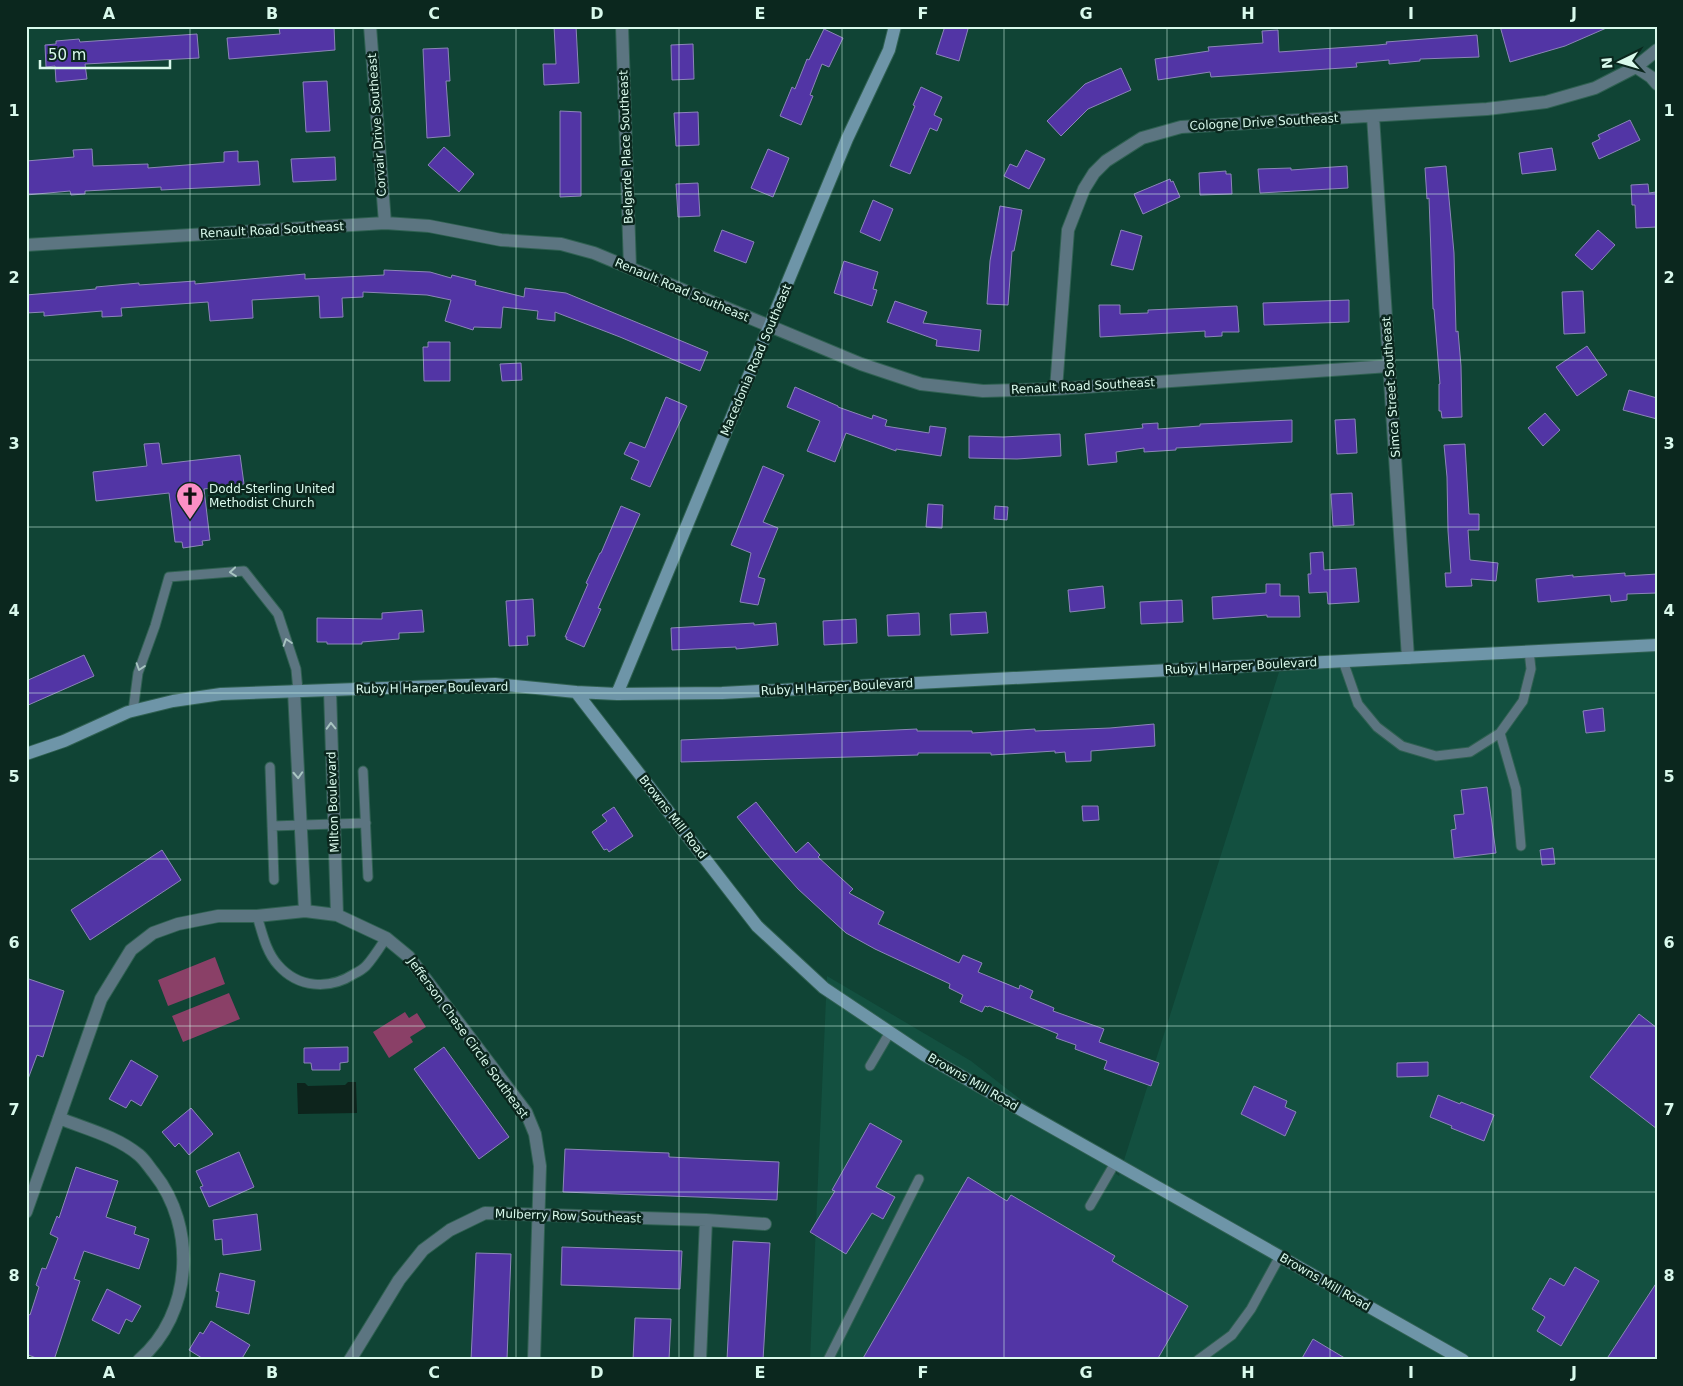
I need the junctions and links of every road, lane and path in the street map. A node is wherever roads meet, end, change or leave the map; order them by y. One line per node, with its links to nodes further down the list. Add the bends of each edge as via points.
1 (370, 26): 8 (street, Corvair Drive Southeast)
2 (622, 26): 10 (street, Belgarde Place Southeast)
3 (895, 26): 11 (street, Macedonia Road Southeast, via 889,50 847,138)
4 (1657, 50): 5 (street, Cologne Drive Southeast)
5 (1636, 66): 6 (street); 7 (street, Cologne Drive Southeast, via 1595,88 1546,102)
6 (1657, 84)
7 (1373, 116): 12 (street, Simca Street Southeast); 13 (street, Cologne Drive Southeast, via 1181,128 1142,138 1106,161 1084,189 1068,230)
8 (385, 223): 9 (street, Renault Road Southeast); 10 (street, Renault Road Southeast, via 429,226 501,240 561,244)
9 (26, 245)
10 (630, 268): 11 (street, Renault Road Southeast)
11 (770, 327): 13 (street, Renault Road Southeast, via 921,384 983,392); 21 (street, Macedonia Road Southeast)
12 (1389, 366): 13 (street, Renault Road Southeast); 16 (street, Simca Street Southeast)
13 (1056, 389)
14 (1657, 645): 15 (street, Ruby H Harper Boulevard)
15 (1529, 652): 16 (street, Ruby H Harper Boulevard); 23 (lane, via 1531,668 1523,701)
16 (1408, 658): 17 (street, Ruby H Harper Boulevard)
17 (1343, 661): 21 (street, Ruby H Harper Boulevard, via 722,693); 23 (lane, via 1358,704 1377,727 1402,746 1436,756 1470,752)
18 (330, 690): 19 (street, Ruby H Harper Boulevard); 20 (street, Ruby H Harper Boulevard, via 495,684); 29 (street, Milton Boulevard, one-way to 18)
19 (296, 691): 22 (street, Ruby H Harper Boulevard, via 221,694); 22 (lane, one-way to 22, via 296,669 278,614 244,571 169,577 138,672); 28 (street, one-way to 28)
20 (576, 692): 21 (street, Ruby H Harper Boulevard); 38 (street, Browns Mill Road, via 756,926 824,988)
21 (616, 694)
22 (133, 711): 24 (street, Ruby H Harper Boulevard)
23 (1500, 733): 31 (lane, via 1516,789)
24 (26, 754)
25 (270, 767): 30 (lane)
26 (363, 771): 27 (lane)
27 (366, 823): 29 (lane); 32 (lane)
28 (300, 824): 29 (lane); 30 (lane); 34 (street)
29 (334, 824): 35 (street, Milton Boulevard)
30 (272, 826): 33 (lane)
31 (1522, 846)
32 (368, 877)
33 (274, 880)
34 (304, 911): 35 (street, Jefferson Chase Circle Southeast); 36 (street, Jefferson Chase Circle Southeast)
35 (337, 915): 37 (street, Jefferson Chase Circle Southeast)
36 (257, 916): 37 (lane, via 269,952 278,965 295,978 312,984 327,985 344,980 365,967); 40 (street, Jefferson Chase Circle Southeast, via 218,916 178,924 153,933 131,950 101,999)
37 (386, 938): 45 (street, Jefferson Chase Circle Southeast, via 409,957 526,1112 535,1134 540,1166)
38 (890, 1032): 39 (lane); 41 (street, Browns Mill Road, via 924,1055)
39 (870, 1066)
40 (59, 1118): 44 (street, Jefferson Chase Circle Southeast); 49 (street, via 117,1140 140,1156 164,1186 178,1216 184,1250 178,1298 155,1344)
41 (1115, 1163): 43 (lane); 48 (street, Browns Mill Road)
42 (918, 1179): 53 (lane)
43 (1090, 1206)
44 (26, 1212)
45 (539, 1214): 46 (street, Mulberry Row Southeast); 50 (street, Mulberry Row Southeast, via 485,1213 450,1230 423,1250 400,1280); 51 (street, Jefferson Chase Circle Southeast)
46 (706, 1220): 47 (street, Mulberry Row Southeast); 52 (street)
47 (765, 1224)
48 (1280, 1256): 54 (lane, via 1251,1309 1232,1335); 55 (street, Browns Mill Road)
49 (139, 1360)
50 (350, 1360)
51 (534, 1360)
52 (700, 1360)
53 (828, 1360)
54 (1198, 1360)
55 (1463, 1360)

